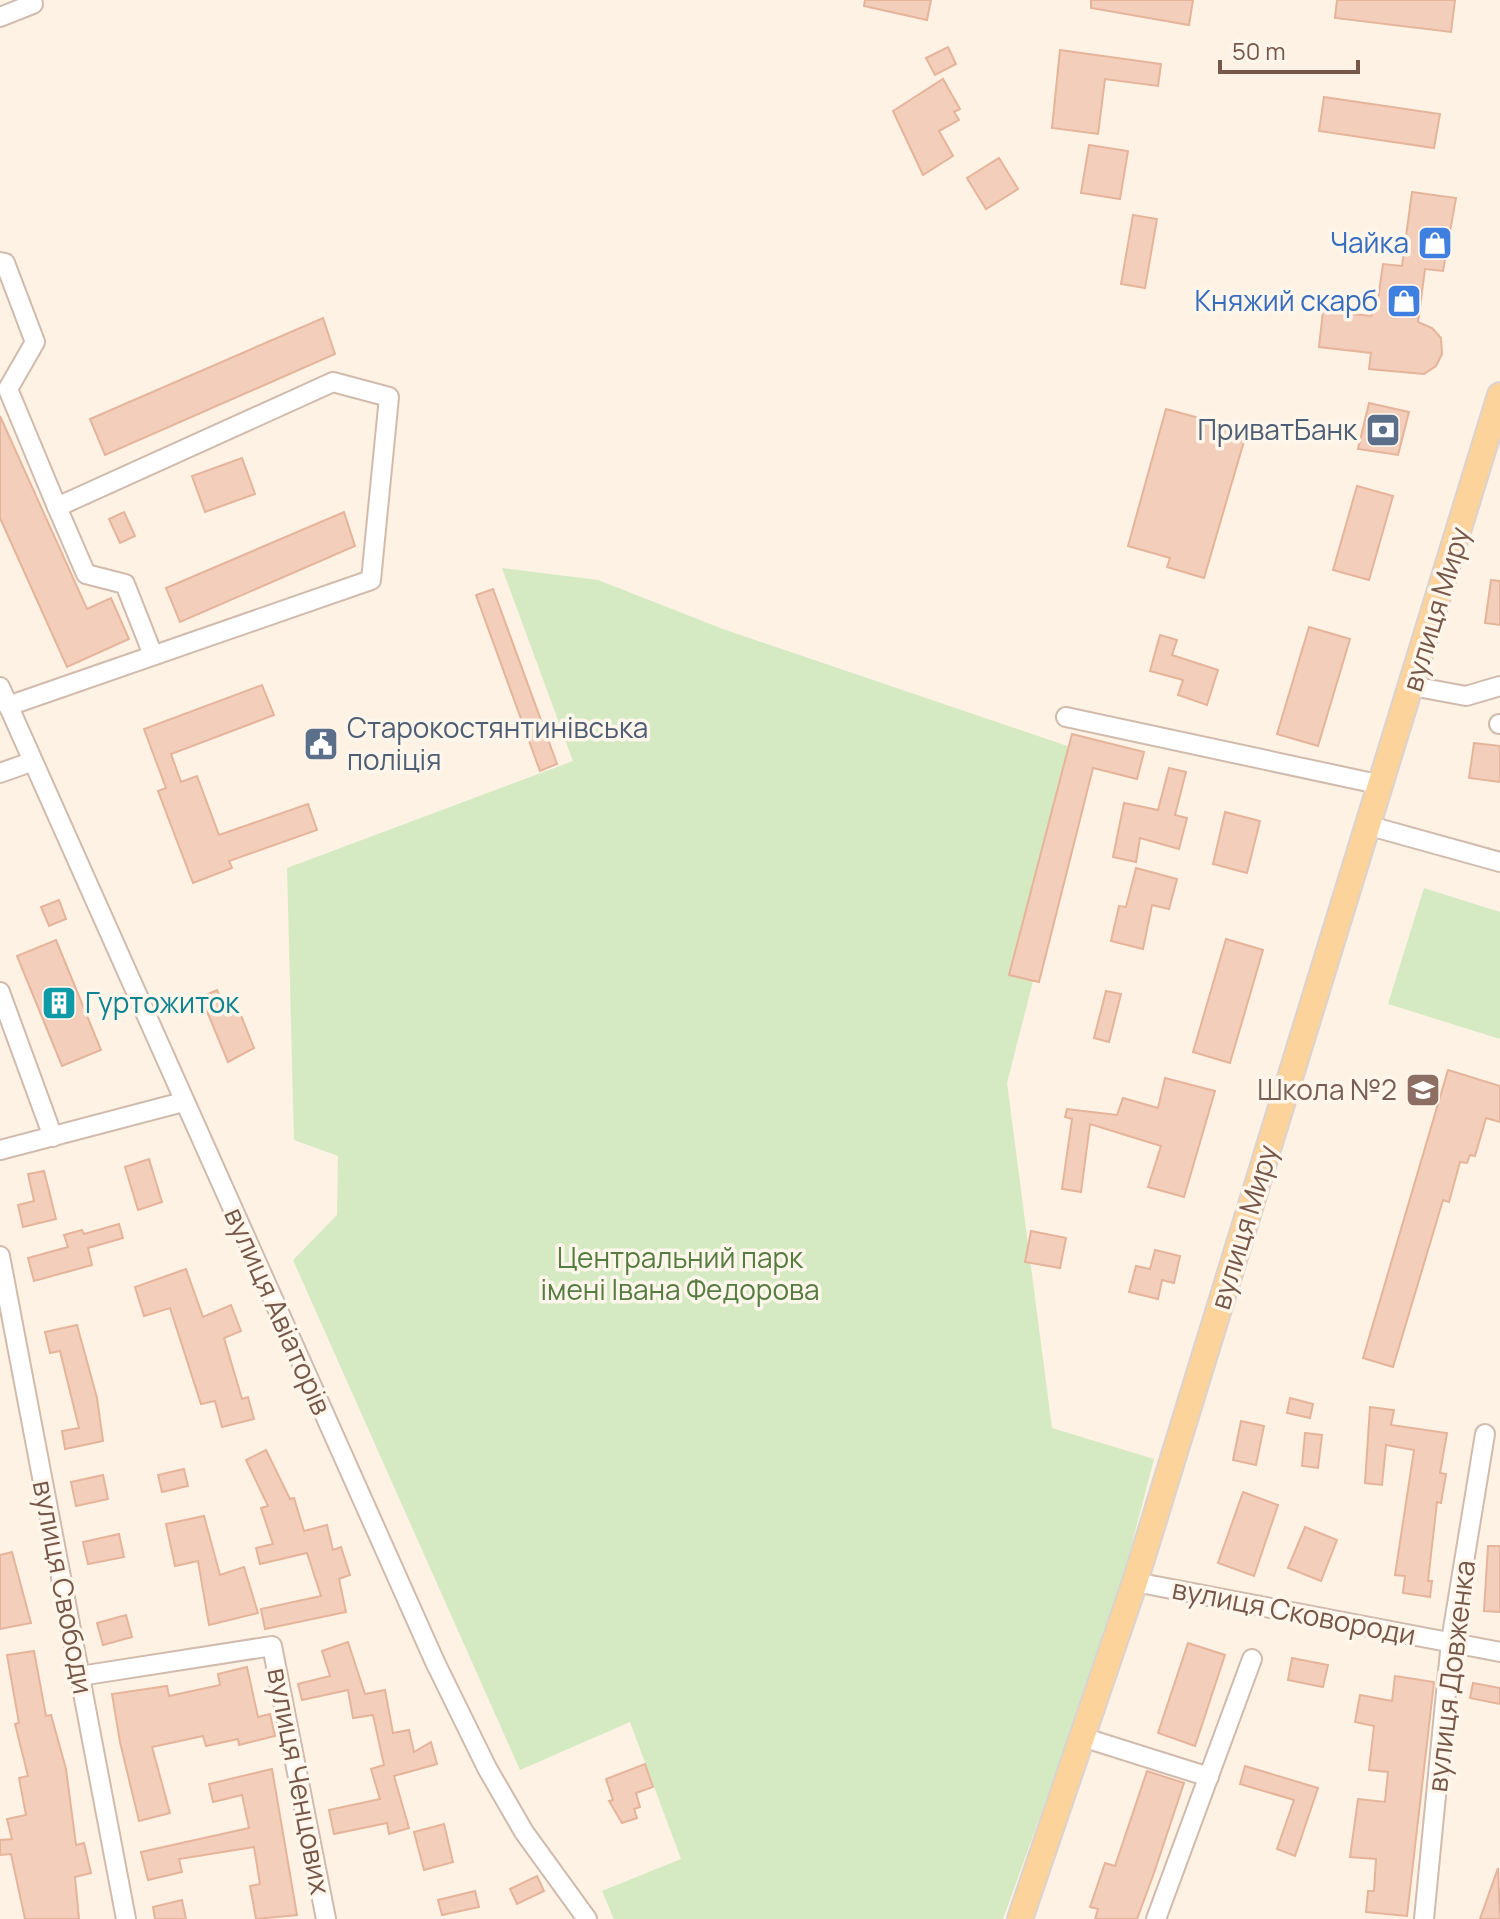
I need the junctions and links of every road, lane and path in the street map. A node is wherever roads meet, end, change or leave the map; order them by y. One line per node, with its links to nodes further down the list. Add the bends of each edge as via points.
1 (32, 0): 2 (street, via 33,4)
2 (0, 17)
3 (0, 262): 5 (street, via 5,263 35,342 8,389)
4 (1500, 395): 7 (main road, вулиця Миру)
5 (57, 507): 6 (street, via 86,574 125,584); 6 (street, via 333,382 389,397 371,580)
6 (153, 655): 10 (street)
7 (1412, 686): 8 (street, via 1466,696); 14 (main road, вулиця Миру)
8 (1500, 686)
9 (0, 687): 10 (street, вулиця Авіаторів)
10 (8, 706): 12 (street, вулиця Авіаторів)
11 (1066, 717): 14 (street)
12 (31, 762): 13 (street); 18 (street, вулиця Авіаторів)
13 (0, 773)
14 (1382, 785): 15 (main road, вулиця Миру)
15 (1370, 826): 16 (street); 23 (main road, вулиця Миру)
16 (1500, 862)
17 (0, 992): 19 (street)
18 (183, 1102): 19 (street); 32 (street, вулиця Авіаторів, via 461,1715 524,1832)
19 (53, 1137): 20 (street)
20 (0, 1150)
21 (0, 1256): 27 (street, вулиця Свободи)
22 (1485, 1434): 24 (street, вулиця Довженка)
23 (1135, 1582): 24 (street, вулиця Сковороди); 28 (main road, вулиця Миру)
24 (1451, 1641): 25 (street, вулиця Сковороди); 35 (street, вулиця Довженка)
25 (1500, 1652)
26 (1252, 1659): 29 (street)
27 (80, 1676): 30 (street, вулиця Свободи); 31 (street, вулиця Ченцових, via 272,1646)
28 (1082, 1737): 29 (street); 33 (main road, вулиця Миру)
29 (1209, 1777): 34 (street)
30 (126, 1919)
31 (326, 1919)
32 (587, 1919)
33 (1020, 1919)
34 (1156, 1919)
35 (1424, 1919)

